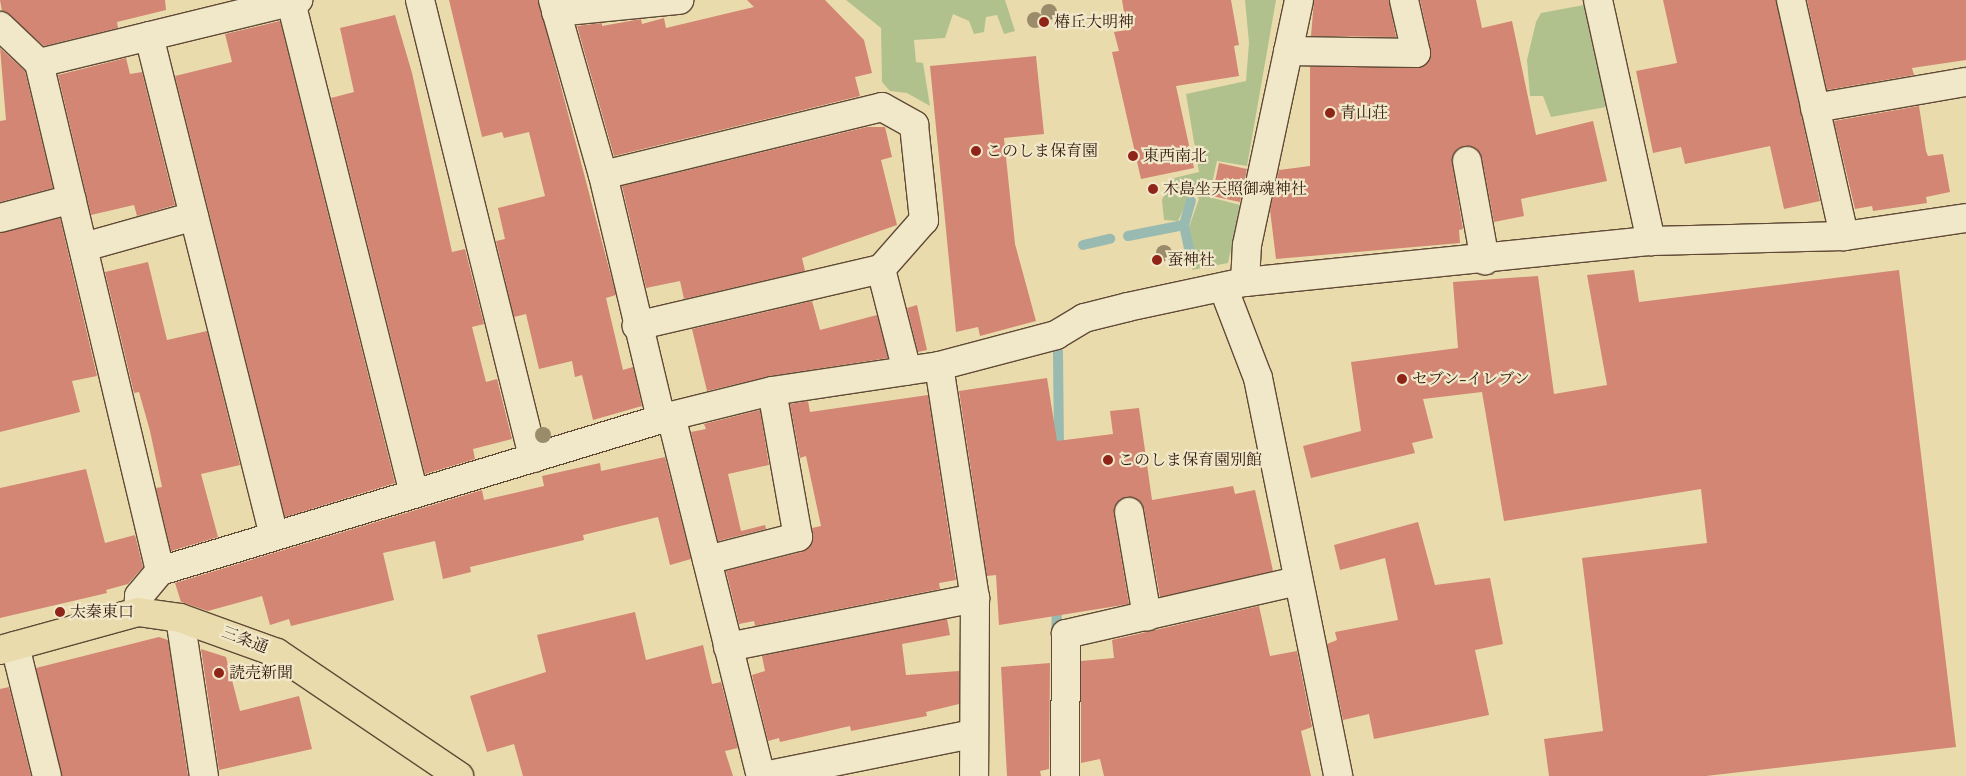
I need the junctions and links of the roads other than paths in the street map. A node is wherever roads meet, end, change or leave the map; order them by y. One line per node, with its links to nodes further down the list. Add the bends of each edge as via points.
1 (420, 0): 32 (street)
2 (679, 0): 8 (street)
3 (1299, 0): 11 (street)
4 (1404, 0): 11 (street, via 1416,53)
5 (1598, 0): 22 (street)
6 (1790, 0): 14 (street)
7 (294, 1): 10 (street); 33 (street)
8 (555, 6): 16 (street)
9 (0, 26): 12 (street)
10 (149, 36): 12 (street); 18 (street)
11 (1288, 51): 26 (street, via 1247,245)
12 (40, 62): 17 (street)
13 (1966, 82): 14 (street)
14 (1815, 108): 21 (street)
15 (1467, 161): 24 (street)
16 (603, 175): 25 (street, via 882,107 914,125 924,220); 27 (street)
17 (72, 199): 19 (street); 23 (street)
18 (194, 216): 23 (street); 35 (street)
19 (0, 218)
20 (1966, 218): 21 (street)
21 (1844, 236): 22 (street)
22 (1651, 241): 24 (street)
23 (84, 247): 37 (street)
24 (1484, 260): 26 (street)
25 (881, 269): 27 (street); 29 (street)
26 (1234, 285): 28 (street, via 1084,318 1056,334); 38 (street, via 1258,378)
27 (637, 326): 31 (street)
28 (939, 366): 29 (street); 39 (street)
29 (907, 371): 30 (street)
30 (772, 390): 31 (street); 36 (street, via 798,537)
31 (666, 417): 32 (street); 36 (street)
32 (532, 458): 33 (street)
33 (414, 494): 35 (street)
34 (1130, 512): 41 (street)
35 (274, 536): 37 (street)
36 (706, 560): 43 (street)
37 (160, 571): 40 (street, via 139,596)
38 (1298, 581): 41 (street); 52 (street)
39 (975, 598): 43 (street); 45 (street)
40 (138, 612): 42 (main road, 三条通); 44 (main road, 三条通)
41 (1147, 616): 51 (street, via 1066,634)
42 (180, 618): 47 (street); 48 (main road, 三条通, via 277,652)
43 (728, 647): 49 (street)
44 (8, 648): 46 (street)
45 (973, 734): 49 (street); 50 (street)
46 (47, 776)
47 (204, 776)
48 (459, 776)
49 (763, 776)
50 (974, 776)
51 (1065, 776)
52 (1338, 776)

